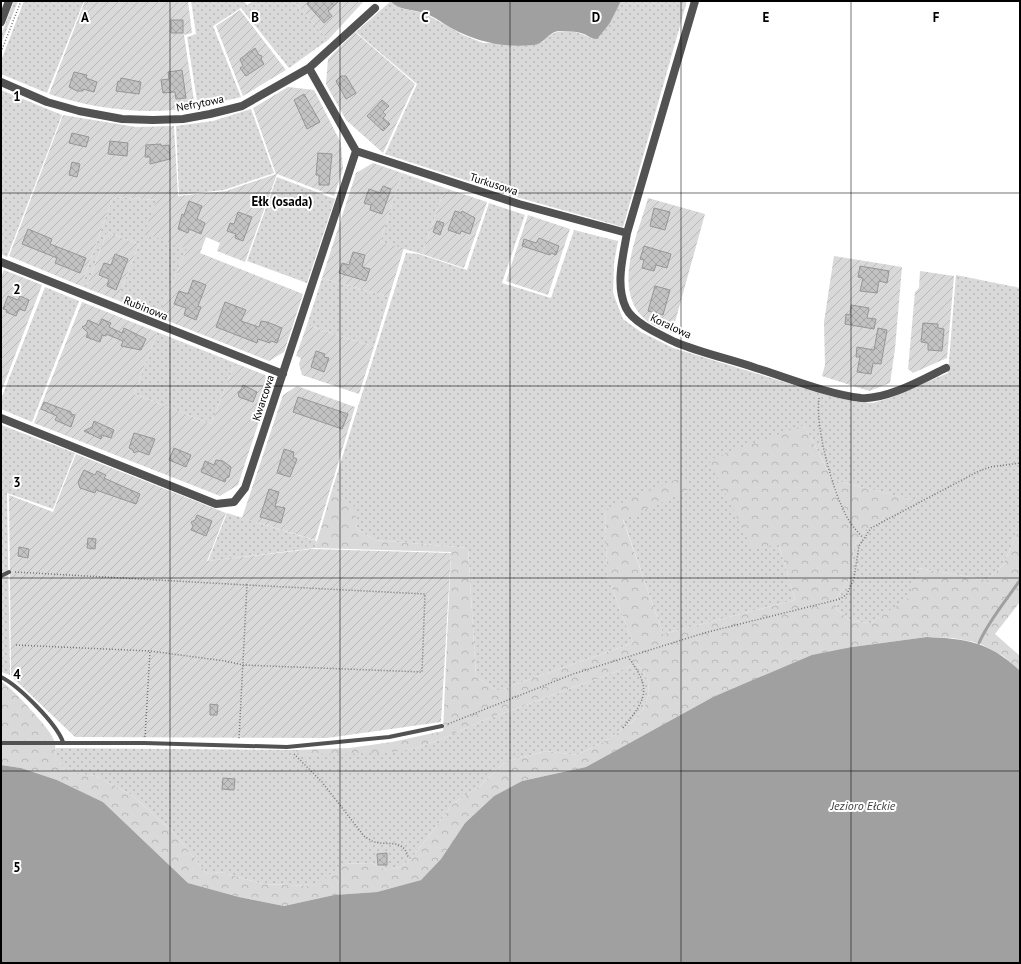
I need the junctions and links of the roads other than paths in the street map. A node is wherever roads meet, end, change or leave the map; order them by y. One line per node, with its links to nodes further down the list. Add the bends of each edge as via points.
1 (9, 1): 4 (street)
2 (694, 1): 8 (street, Koralowa)
3 (375, 8): 5 (street, Nefrytowa)
4 (1, 22)
5 (310, 68): 6 (street, Nefrytowa, via 242,106 183,119 122,119 79,111 47,102); 7 (street)
6 (1, 82)
7 (356, 152): 8 (street, Turkusowa, via 519,204); 11 (street, Kwarcowa)
8 (627, 233): 10 (street, Koralowa, via 621,289 627,309 643,325 676,342 820,389 861,398 876,397 896,390)
9 (1, 262): 11 (street, Rubinowa)
10 (946, 368)
11 (283, 374): 12 (street, Kwarcowa, via 245,488 234,502 216,504)
12 (1, 418)
13 (9, 572): 14 (lane)
14 (1, 576)
15 (1, 677): 17 (lane, via 10,682 49,719 60,732)
16 (442, 726): 17 (lane, via 389,737 287,747)
17 (63, 742): 18 (lane)
18 (1, 743)

